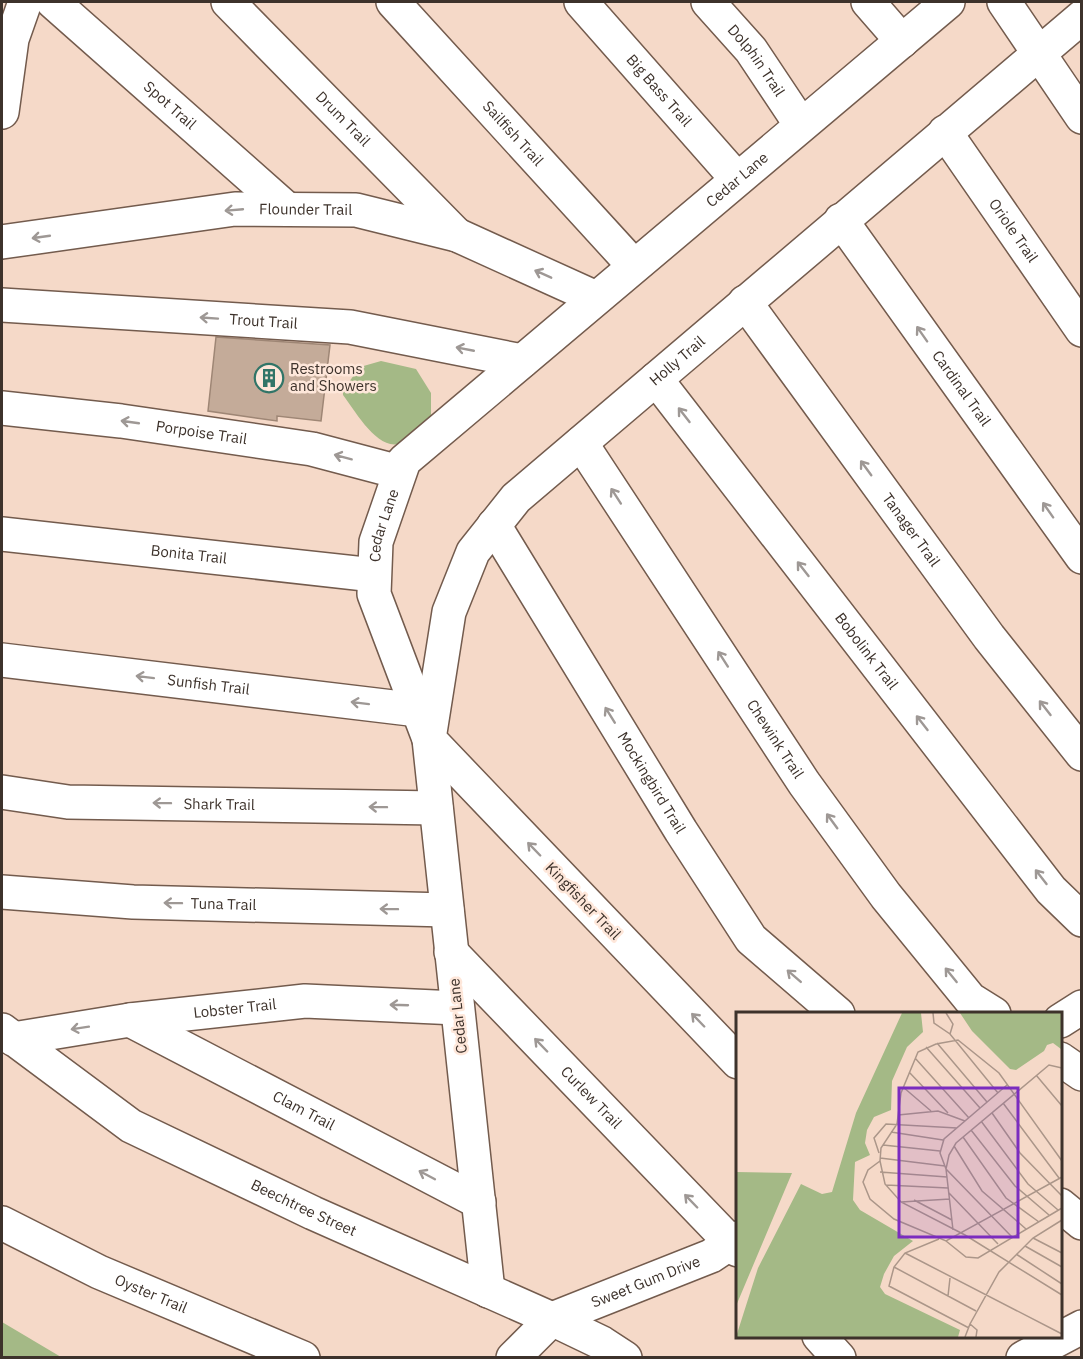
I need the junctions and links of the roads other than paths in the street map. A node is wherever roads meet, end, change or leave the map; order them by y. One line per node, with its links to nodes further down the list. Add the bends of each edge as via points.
1 (25, 2): 13 (street, via 12,39)
2 (53, 2): 18 (street, Spot Trail)
3 (228, 2): 20 (street, Drum Trail)
4 (393, 2): 22 (street, Sailfish Trail)
5 (581, 2): 17 (street, Big Bass Trail)
6 (708, 2): 15 (street, Dolphin Trail, via 752,50)
7 (868, 2): 11 (street)
8 (948, 2): 11 (street, Cedar Lane)
9 (1004, 2): 12 (street)
10 (1082, 17): 12 (street, Holly Trail)
11 (902, 41): 15 (street, Cedar Lane)
12 (1038, 52): 14 (street); 16 (street, Holly Trail)
13 (2, 112)
14 (1082, 117)
15 (801, 125): 17 (street, Cedar Lane)
16 (945, 132): 19 (street, Holly Trail); 26 (street, Oriole Trail)
17 (737, 179): 22 (street, Cedar Lane)
18 (287, 209): 20 (street, Flounder Trail, via 356,210); 21 (street, Flounder Trail, one-way to 21, via 235,209)
19 (841, 220): 24 (street, Holly Trail); 34 (street, Cardinal Trail, one-way to 19)
20 (457, 235): 23 (street, Flounder Trail, one-way to 20)
21 (2, 242)
22 (634, 266): 23 (street, Cedar Lane)
23 (596, 298): 27 (street, Cedar Lane)
24 (745, 302): 28 (street, Holly Trail); 38 (street, Tanager Trail, one-way to 24, via 989,637)
25 (2, 305): 27 (street, Trout Trail, one-way to 25, via 350,327)
26 (1082, 330)
27 (522, 361): 31 (street, Cedar Lane, via 404,461)
28 (656, 379): 30 (street, Holly Trail); 43 (street, Bobolink Trail, one-way to 28, via 1052,890)
29 (2, 408): 31 (street, Porpoise Trail, one-way to 29, via 312,449)
30 (581, 443): 32 (street, Holly Trail, via 516,498); 48 (street, Chewink Trail, one-way to 30, via 970,999 886,896 804,783)
31 (399, 472): 35 (street, Cedar Lane, via 375,542)
32 (494, 525): 37 (street, Holly Trail, via 473,552 449,612); 47 (street, Mockingbird Trail, one-way to 32, via 751,939)
33 (2, 534): 35 (street, Bonita Trail)
34 (1082, 557)
35 (374, 575): 37 (street, Cedar Lane, via 374,594)
36 (2, 660): 37 (street, Sunfish Trail, one-way to 36)
37 (423, 724): 40 (street, Cedar Lane); 52 (street, Kingfisher Trail, one-way to 37)
38 (1082, 754)
39 (2, 792): 40 (street, Shark Trail, one-way to 39, via 68,802)
40 (436, 808): 42 (street, Cedar Lane)
41 (2, 892): 42 (street, Tuna Trail, one-way to 41, via 133,902)
42 (447, 910): 44 (street, Cedar Lane)
43 (1082, 920)
44 (452, 952): 46 (street, Cedar Lane); 59 (street, Curlew Trail, one-way to 44)
45 (1082, 1007): 50 (street)
46 (457, 1008): 49 (street, Lobster Trail, one-way to 49, via 305,1001); 55 (street, Cedar Lane)
47 (836, 1012)
48 (991, 1012)
49 (130, 1020): 51 (street, Lobster Trail, one-way to 51); 55 (street, Clam Trail, one-way to 49)
50 (1062, 1020)
51 (7, 1035): 60 (street, Beechtree Street, via 131,1126)
52 (736, 1060)
53 (1062, 1060): 54 (street)
54 (1082, 1074)
55 (478, 1202): 60 (street, Cedar Lane)
56 (1062, 1207): 57 (street)
57 (1082, 1223)
58 (2, 1224): 67 (street, Oyster Trail, via 99,1272)
59 (736, 1244): 61 (street, Sweet Gum Drive)
60 (488, 1291): 61 (street, Beechtree Street)
61 (552, 1319): 68 (street); 69 (street, Beechtree Street)
62 (1082, 1327): 63 (street)
63 (1062, 1334)
64 (821, 1338): 70 (street)
65 (1052, 1338): 66 (street)
66 (1020, 1350)
67 (303, 1358)
68 (513, 1358)
69 (625, 1358)
70 (839, 1358)

